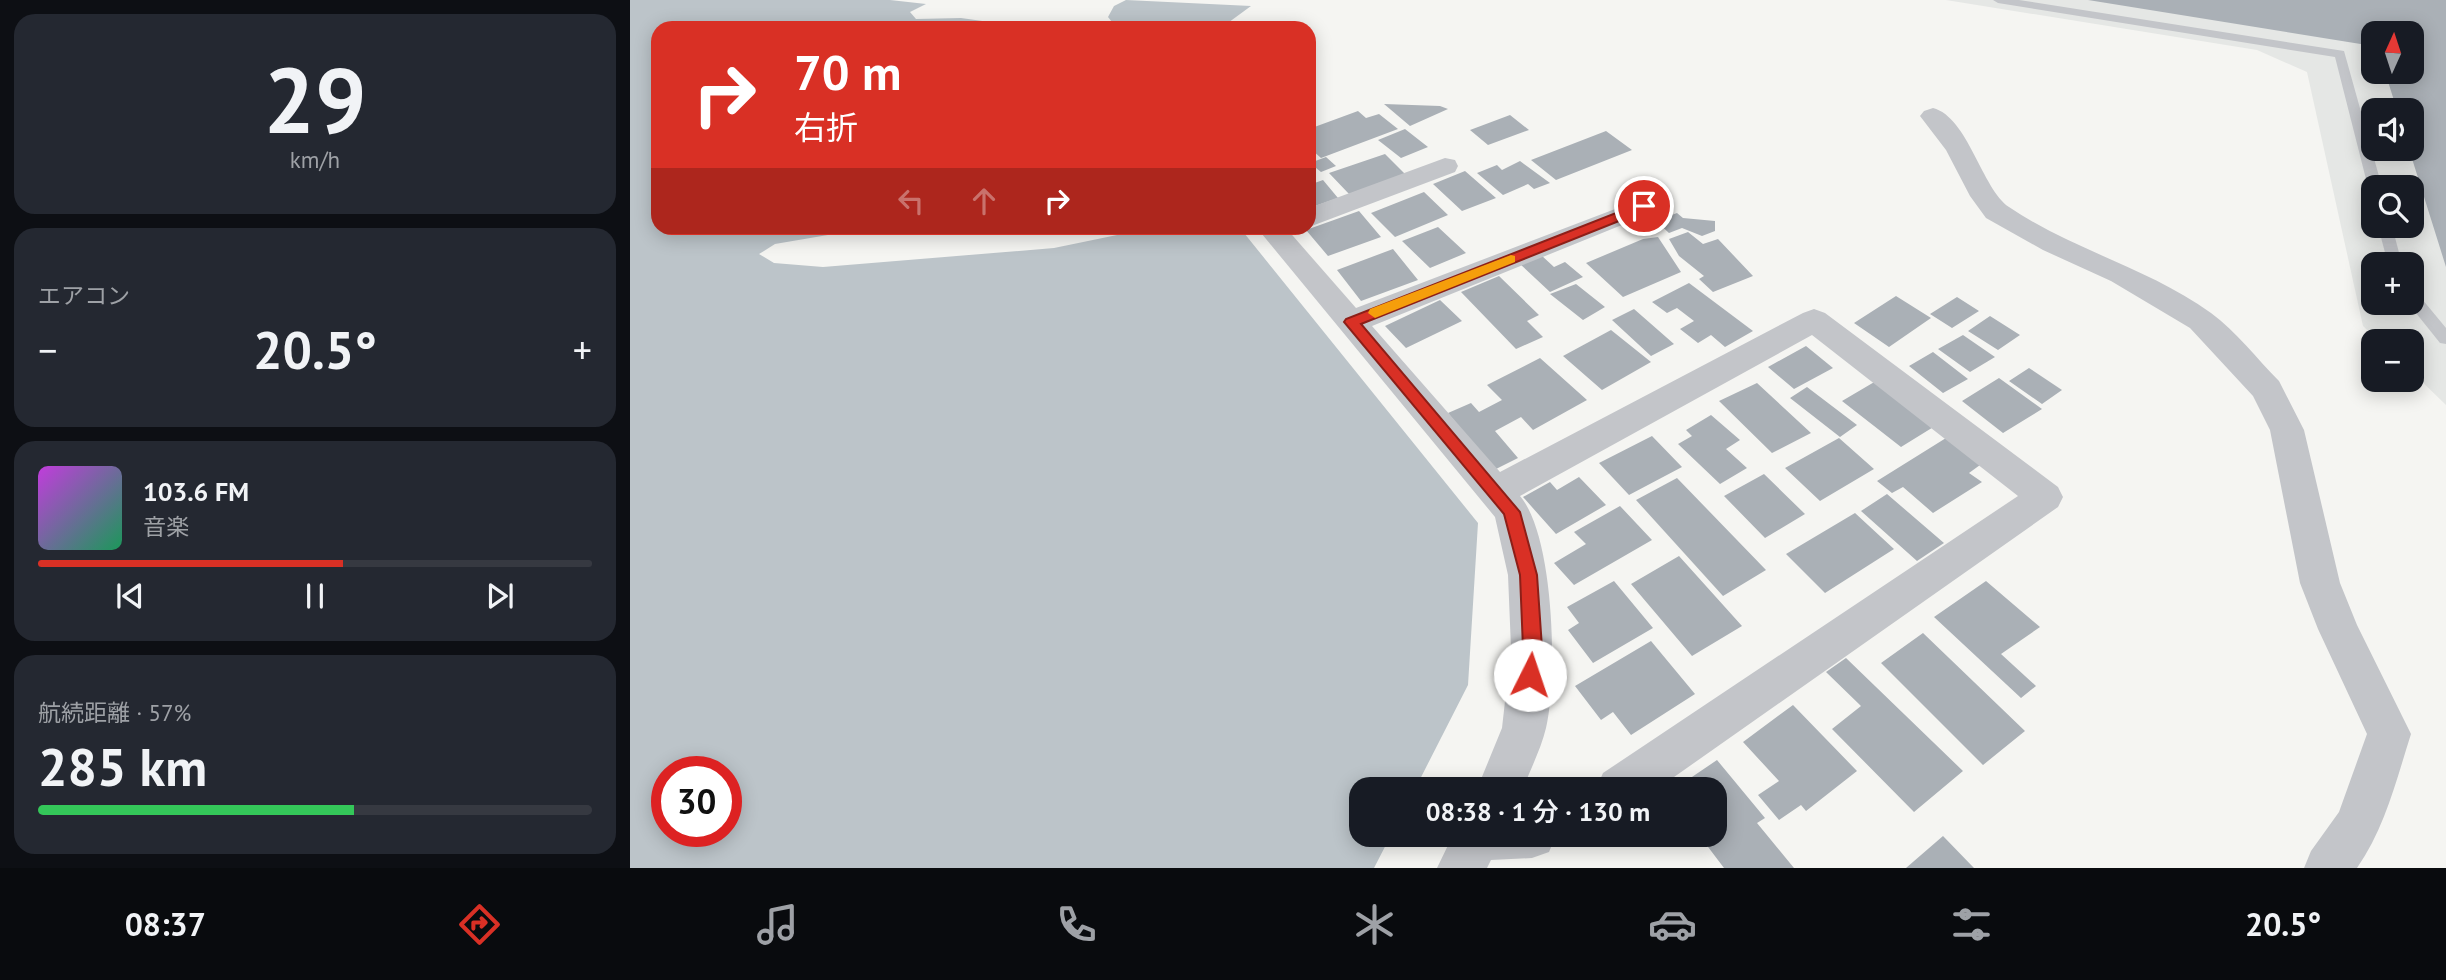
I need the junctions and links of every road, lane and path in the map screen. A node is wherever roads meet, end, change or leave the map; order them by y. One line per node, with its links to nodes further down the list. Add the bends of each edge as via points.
1 (1998, 0): 4 (lane, via 2340,54)
2 (1933, 116): 16 (street, via 1996,212 2053,244 2122,274 2201,321 2267,389 2287,430 2320,583 2389,734 2358,826)
3 (1445, 166): 6 (street)
4 (2372, 175)
5 (1644, 206): 11 (street)
6 (1316, 215)
7 (1281, 235): 11 (street)
8 (2424, 314): 10 (lane)
9 (2424, 315): 12 (lane)
10 (2446, 318)
11 (1352, 322): 13 (street)
12 (2446, 339)
13 (1495, 492): 14 (street, via 1512,512 1528,575 1532,648 1524,728); 15 (street, via 1815,320 2045,497)
14 (1505, 777)
15 (1637, 777)
16 (2328, 868)

